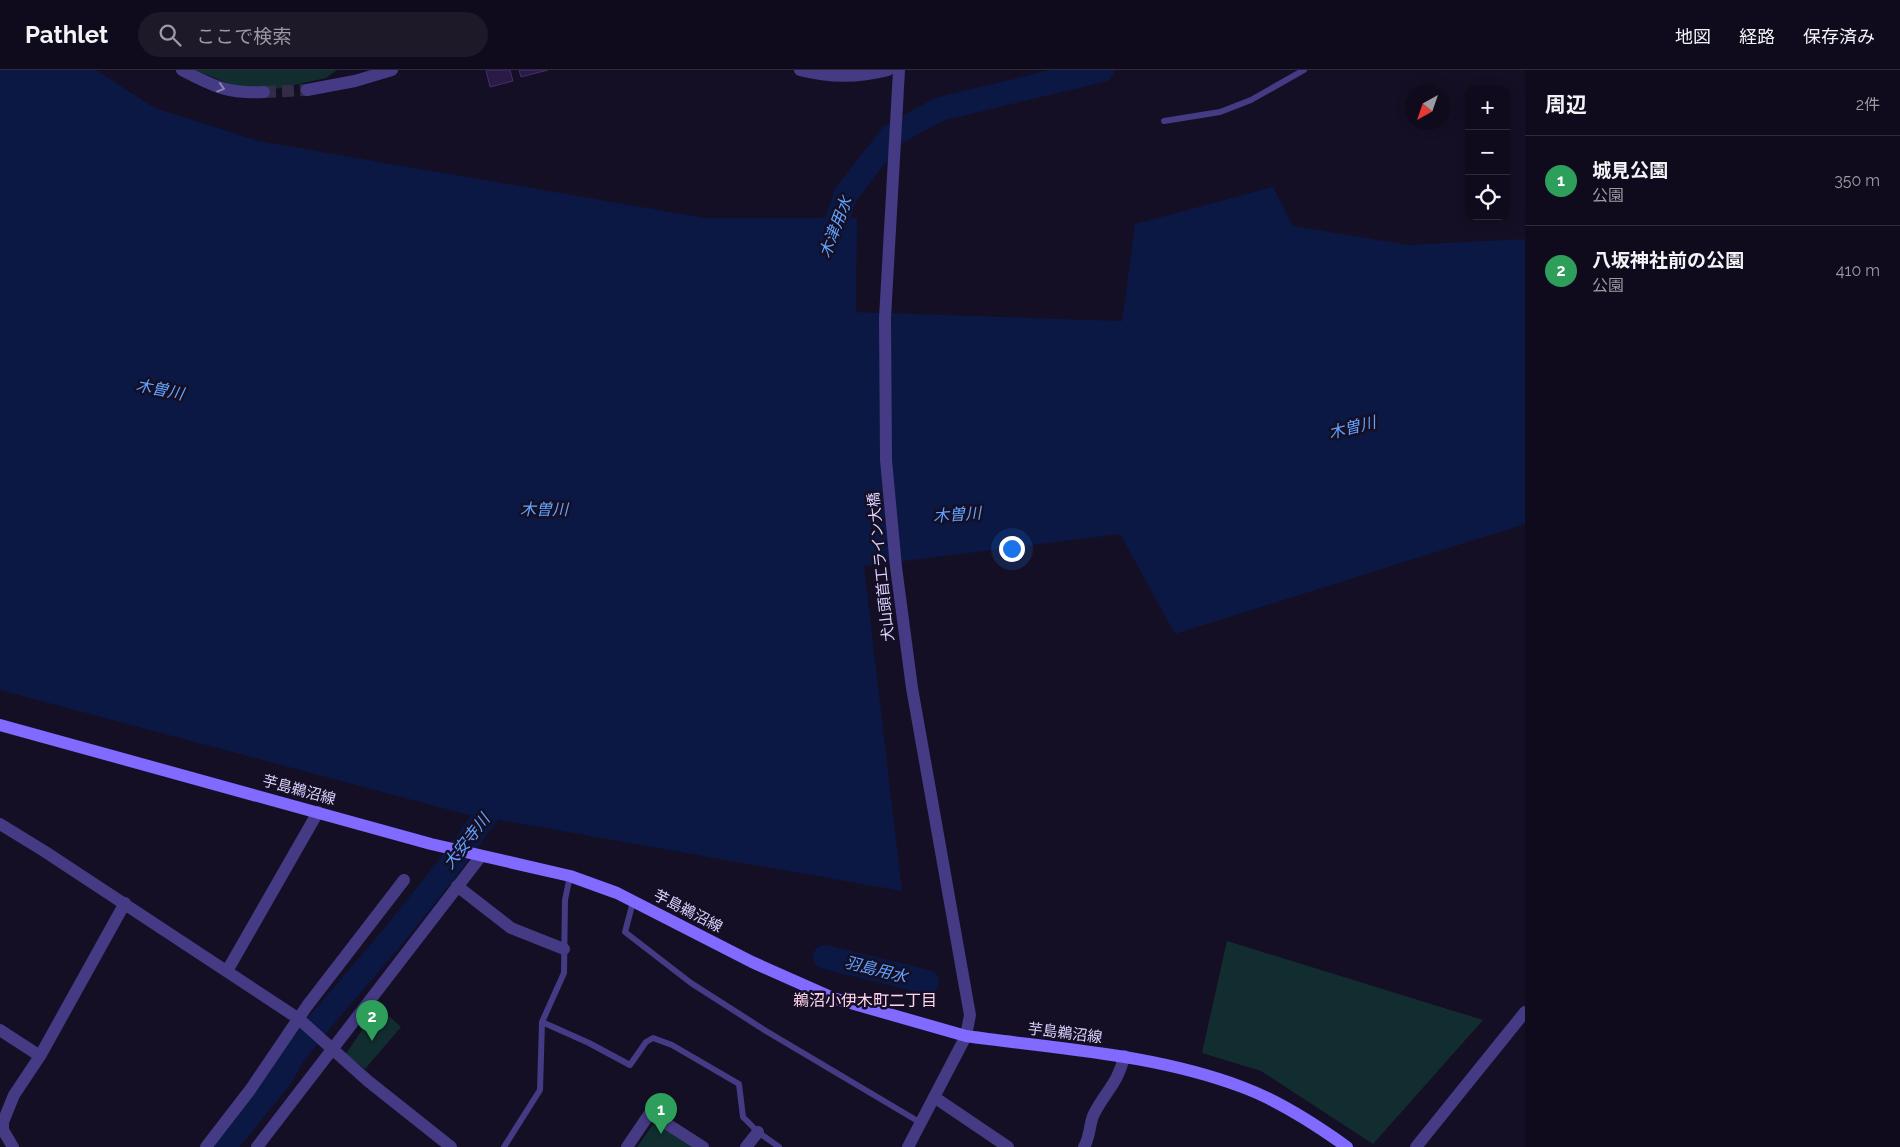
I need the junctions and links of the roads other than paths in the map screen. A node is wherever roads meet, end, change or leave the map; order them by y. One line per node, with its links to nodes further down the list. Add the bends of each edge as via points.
1 (182, 70): 8 (street, one-way to 8, via 212,86 242,93)
2 (392, 70): 7 (street)
3 (800, 70): 4 (street, via 836,77 870,75)
4 (888, 70)
5 (899, 70): 25 (street, 犬山頭首工ライン大橋, via 885,318 886,460 912,688 970,1015)
6 (1304, 70): 9 (lane, via 1251,100 1220,112)
7 (307, 90)
8 (264, 92)
9 (1164, 121)
10 (0, 725): 11 (main road, 芋島鵜沼線)
11 (318, 812): 13 (main road, 芋島鵜沼線); 20 (street)
12 (0, 824): 18 (street)
13 (477, 855): 14 (main road, 芋島鵜沼線); 16 (street)
14 (570, 876): 17 (main road, 芋島鵜沼線); 19 (lane, via 565,900)
15 (404, 880): 22 (street)
16 (457, 886): 19 (street, via 511,928); 26 (street)
17 (634, 902): 25 (main road, 芋島鵜沼線, via 752,962 834,998); 30 (lane, via 626,932 691,983)
18 (125, 904): 20 (street); 27 (street)
19 (564, 949): 23 (lane, via 564,974)
20 (227, 971): 22 (street)
21 (1525, 1012): 45 (street)
22 (302, 1021): 26 (street); 33 (street)
23 (542, 1022): 31 (lane, via 630,1066 646,1042 653,1038 672,1045 739,1084 743,1117); 36 (lane, via 540,1090)
24 (0, 1030): 27 (street)
25 (966, 1036): 28 (main road, 芋島鵜沼線); 29 (street, 犬山頭首工ライン大橋)
26 (329, 1047): 34 (street); 35 (street)
27 (40, 1056): 32 (street, via 14,1095 3,1122 3,1130)
28 (1124, 1056): 43 (street, via 1120,1074 1093,1117); 44 (main road, 芋島鵜沼線, via 1243,1087 1285,1106)
29 (934, 1097): 30 (street, 犬山頭首工ライン大橋); 42 (street)
30 (921, 1123): 41 (street, 犬山頭首工ライン大橋)
31 (758, 1132): 39 (street); 40 (lane)
32 (13, 1147)
33 (206, 1147)
34 (257, 1147)
35 (451, 1147)
36 (504, 1147)
37 (628, 1147): 38 (street, via 650,1113)
38 (703, 1147)
39 (746, 1147)
40 (779, 1147)
41 (908, 1147)
42 (1008, 1147)
43 (1084, 1147)
44 (1348, 1147)
45 (1416, 1147)

